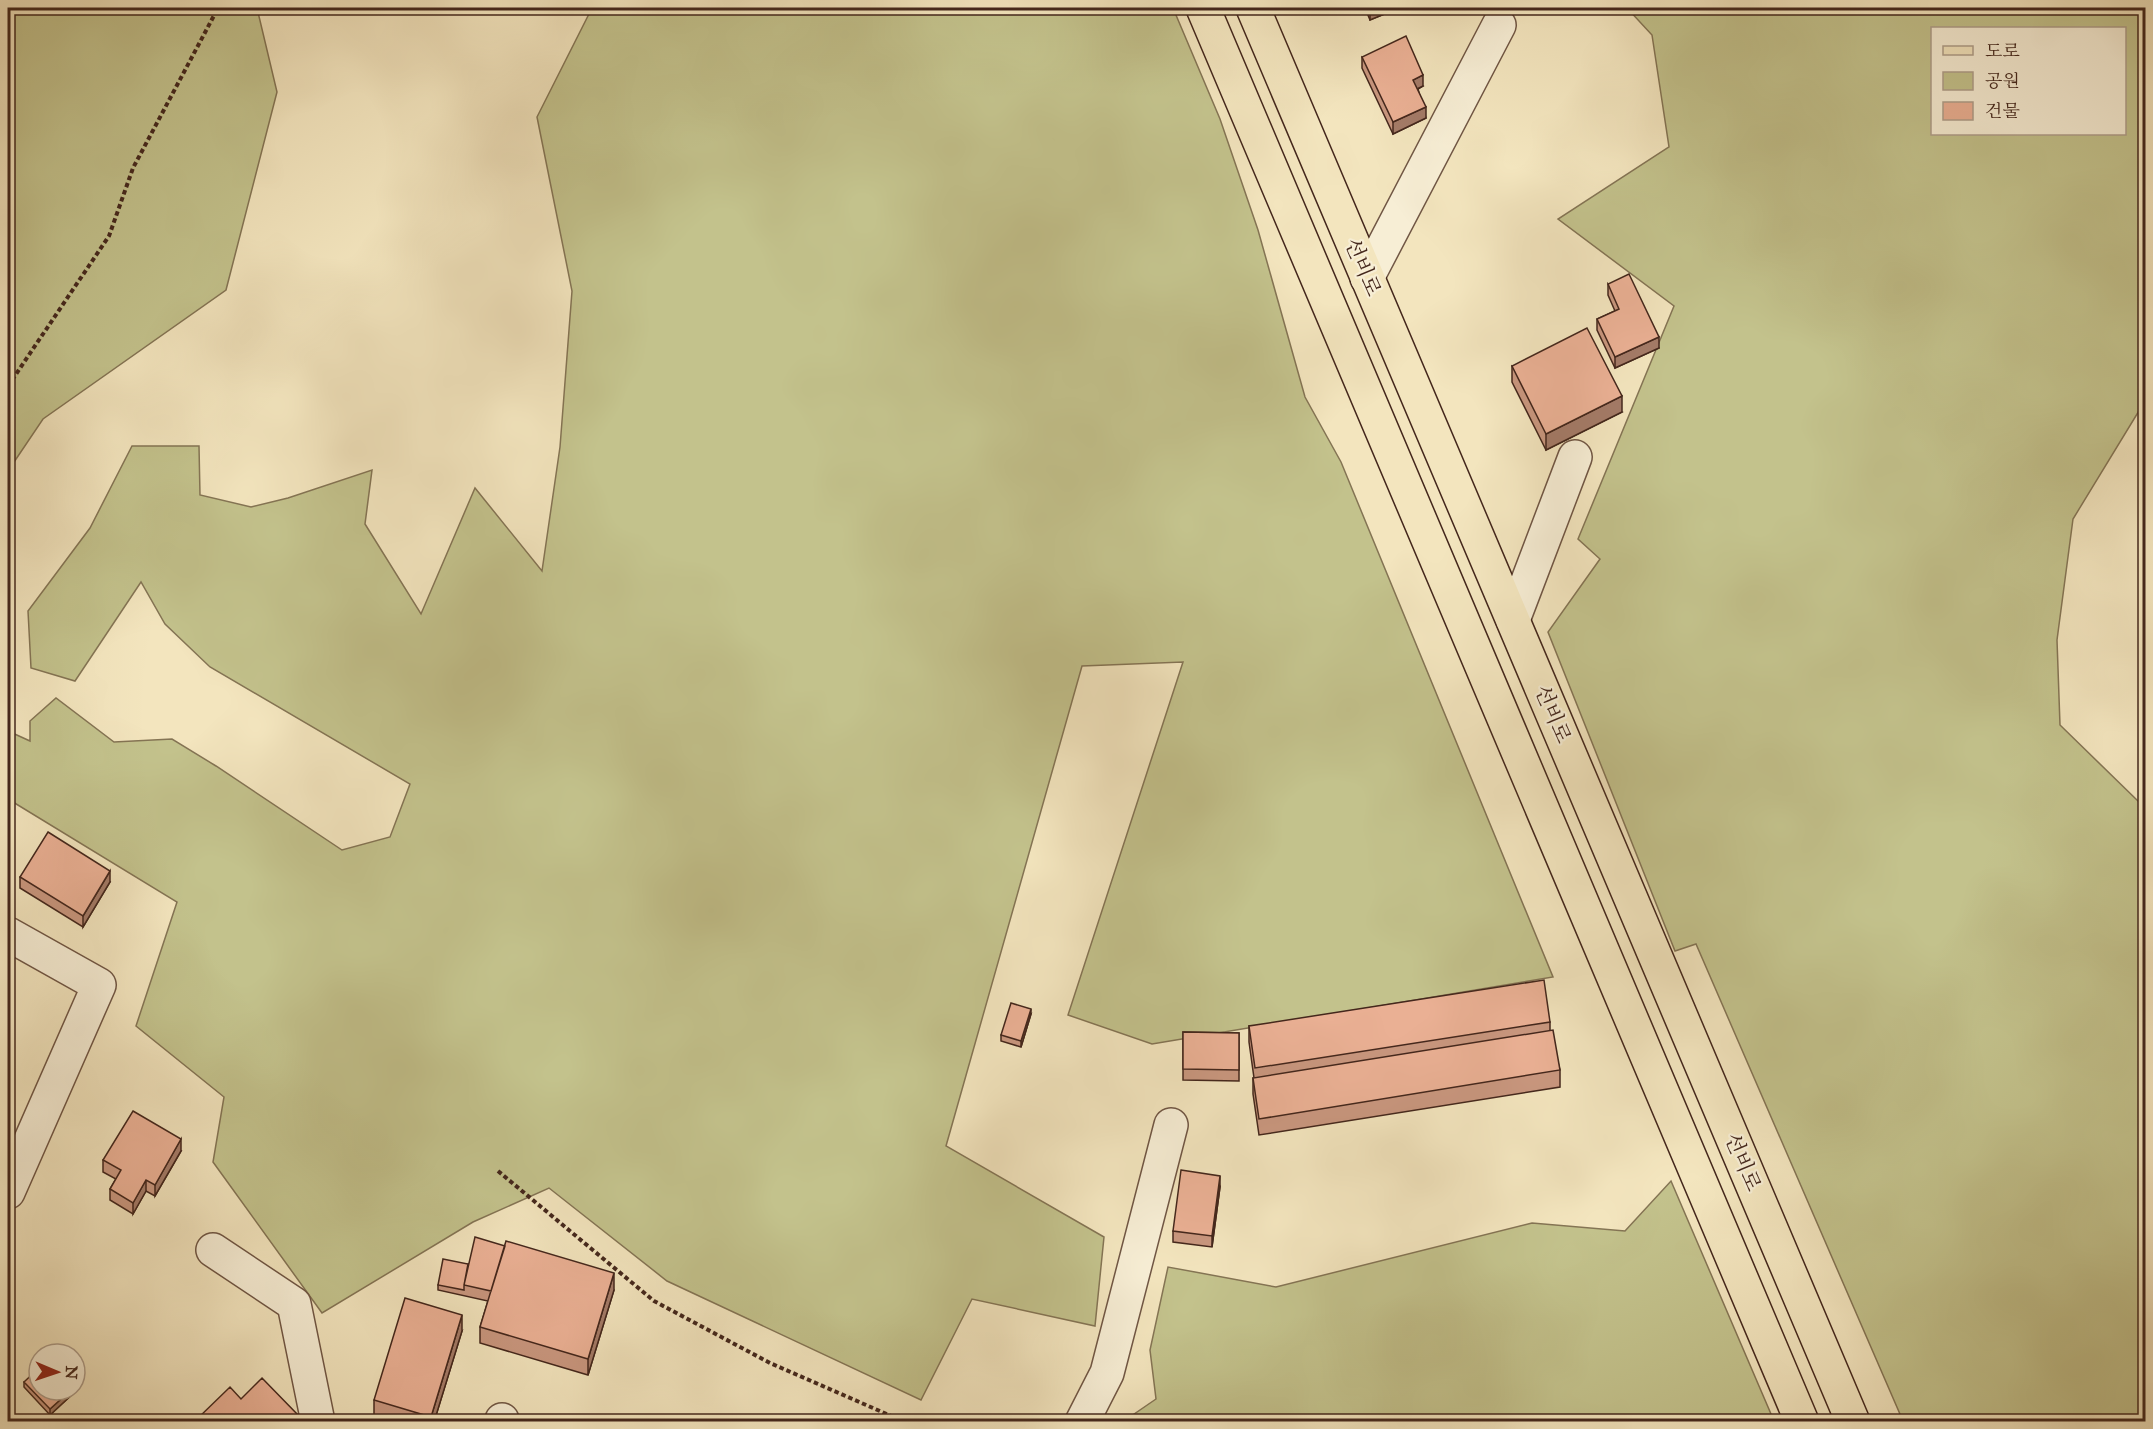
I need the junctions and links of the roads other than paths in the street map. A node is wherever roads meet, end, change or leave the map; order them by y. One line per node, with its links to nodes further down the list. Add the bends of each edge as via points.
1 (1203, 8): 13 (main road)
2 (1253, 8): 4 (main road, 선비로)
3 (1499, 25): 4 (lane)
4 (1367, 278): 6 (main road, 선비로)
5 (1575, 457): 6 (lane)
6 (1513, 620): 14 (main road, 선비로)
7 (8, 934): 9 (lane, via 99,985)
8 (1171, 1125): 12 (lane, via 1107,1373)
9 (8, 1192)
10 (213, 1250): 11 (lane, via 294,1304)
11 (318, 1422)
12 (1082, 1422)
13 (1802, 1422)
14 (1853, 1422)

